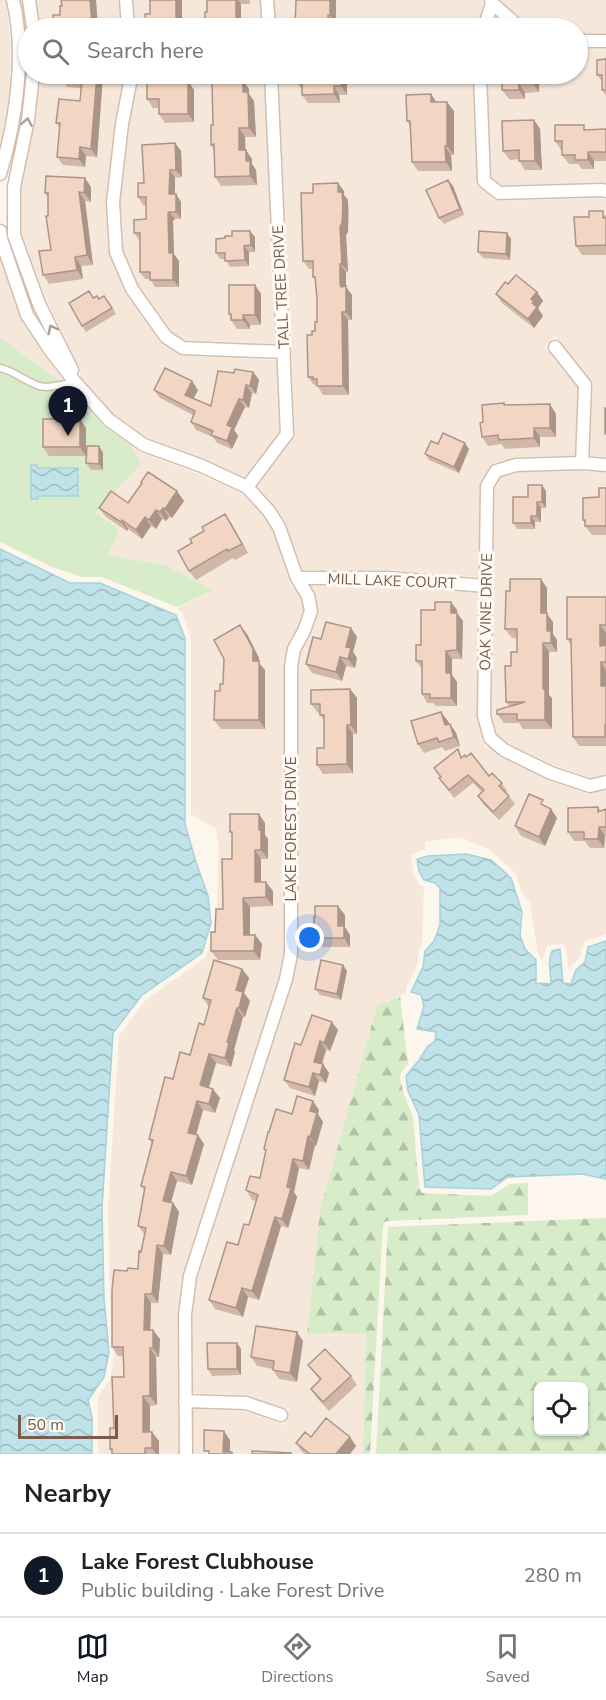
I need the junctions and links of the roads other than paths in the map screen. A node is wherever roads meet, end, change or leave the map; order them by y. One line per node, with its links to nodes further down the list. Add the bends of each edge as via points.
1 (13, 0): 17 (street, via 18,43 17,96)
2 (29, 0): 6 (street)
3 (126, 0): 7 (street)
4 (267, 0): 8 (street)
5 (492, 2): 9 (street); 10 (street)
6 (32, 18)
7 (127, 18)
8 (268, 18)
9 (487, 18)
10 (509, 18)
11 (588, 41): 12 (street)
12 (606, 41)
13 (32, 84): 18 (street, LAKE FOREST DRIVE, one-way to 13)
14 (130, 84): 23 (street, via 113,202 116,252 132,289 166,337 183,348)
15 (271, 84): 23 (street, TALL TREE DRIVE)
16 (480, 84): 20 (street, via 484,181 499,193)
17 (4, 148): 18 (street); 19 (street)
18 (21, 151): 25 (street, LAKE FOREST DRIVE, one-way to 18, via 39,304 14,235 14,187)
19 (0, 174)
20 (606, 191)
21 (0, 236): 25 (street, LAKE FOREST DRIVE, via 27,315)
22 (555, 347): 26 (street, via 585,385)
23 (284, 352): 28 (street, TALL TREE DRIVE, via 287,434)
24 (0, 368): 25 (lane, via 46,387)
25 (75, 382): 28 (street, LAKE FOREST DRIVE, via 109,420 144,445)
26 (582, 464): 27 (street, OAK VINE DRIVE); 30 (street, OAK VINE DRIVE, via 516,465 496,471 487,486)
27 (606, 465)
28 (247, 487): 29 (street, LAKE FOREST DRIVE, via 279,527)
29 (297, 578): 30 (street, MILL LAKE COURT, via 388,578); 32 (street, LAKE FOREST DRIVE, via 308,596 311,611 291,666 291,954 190,1276 185,1315)
30 (486, 586): 31 (street, OAK VINE DRIVE, via 484,716 490,738 504,750 551,773 590,786)
31 (606, 782)
32 (185, 1401): 33 (street, via 246,1403); 34 (street, LAKE FOREST DRIVE)
33 (280, 1415)
34 (186, 1454)

